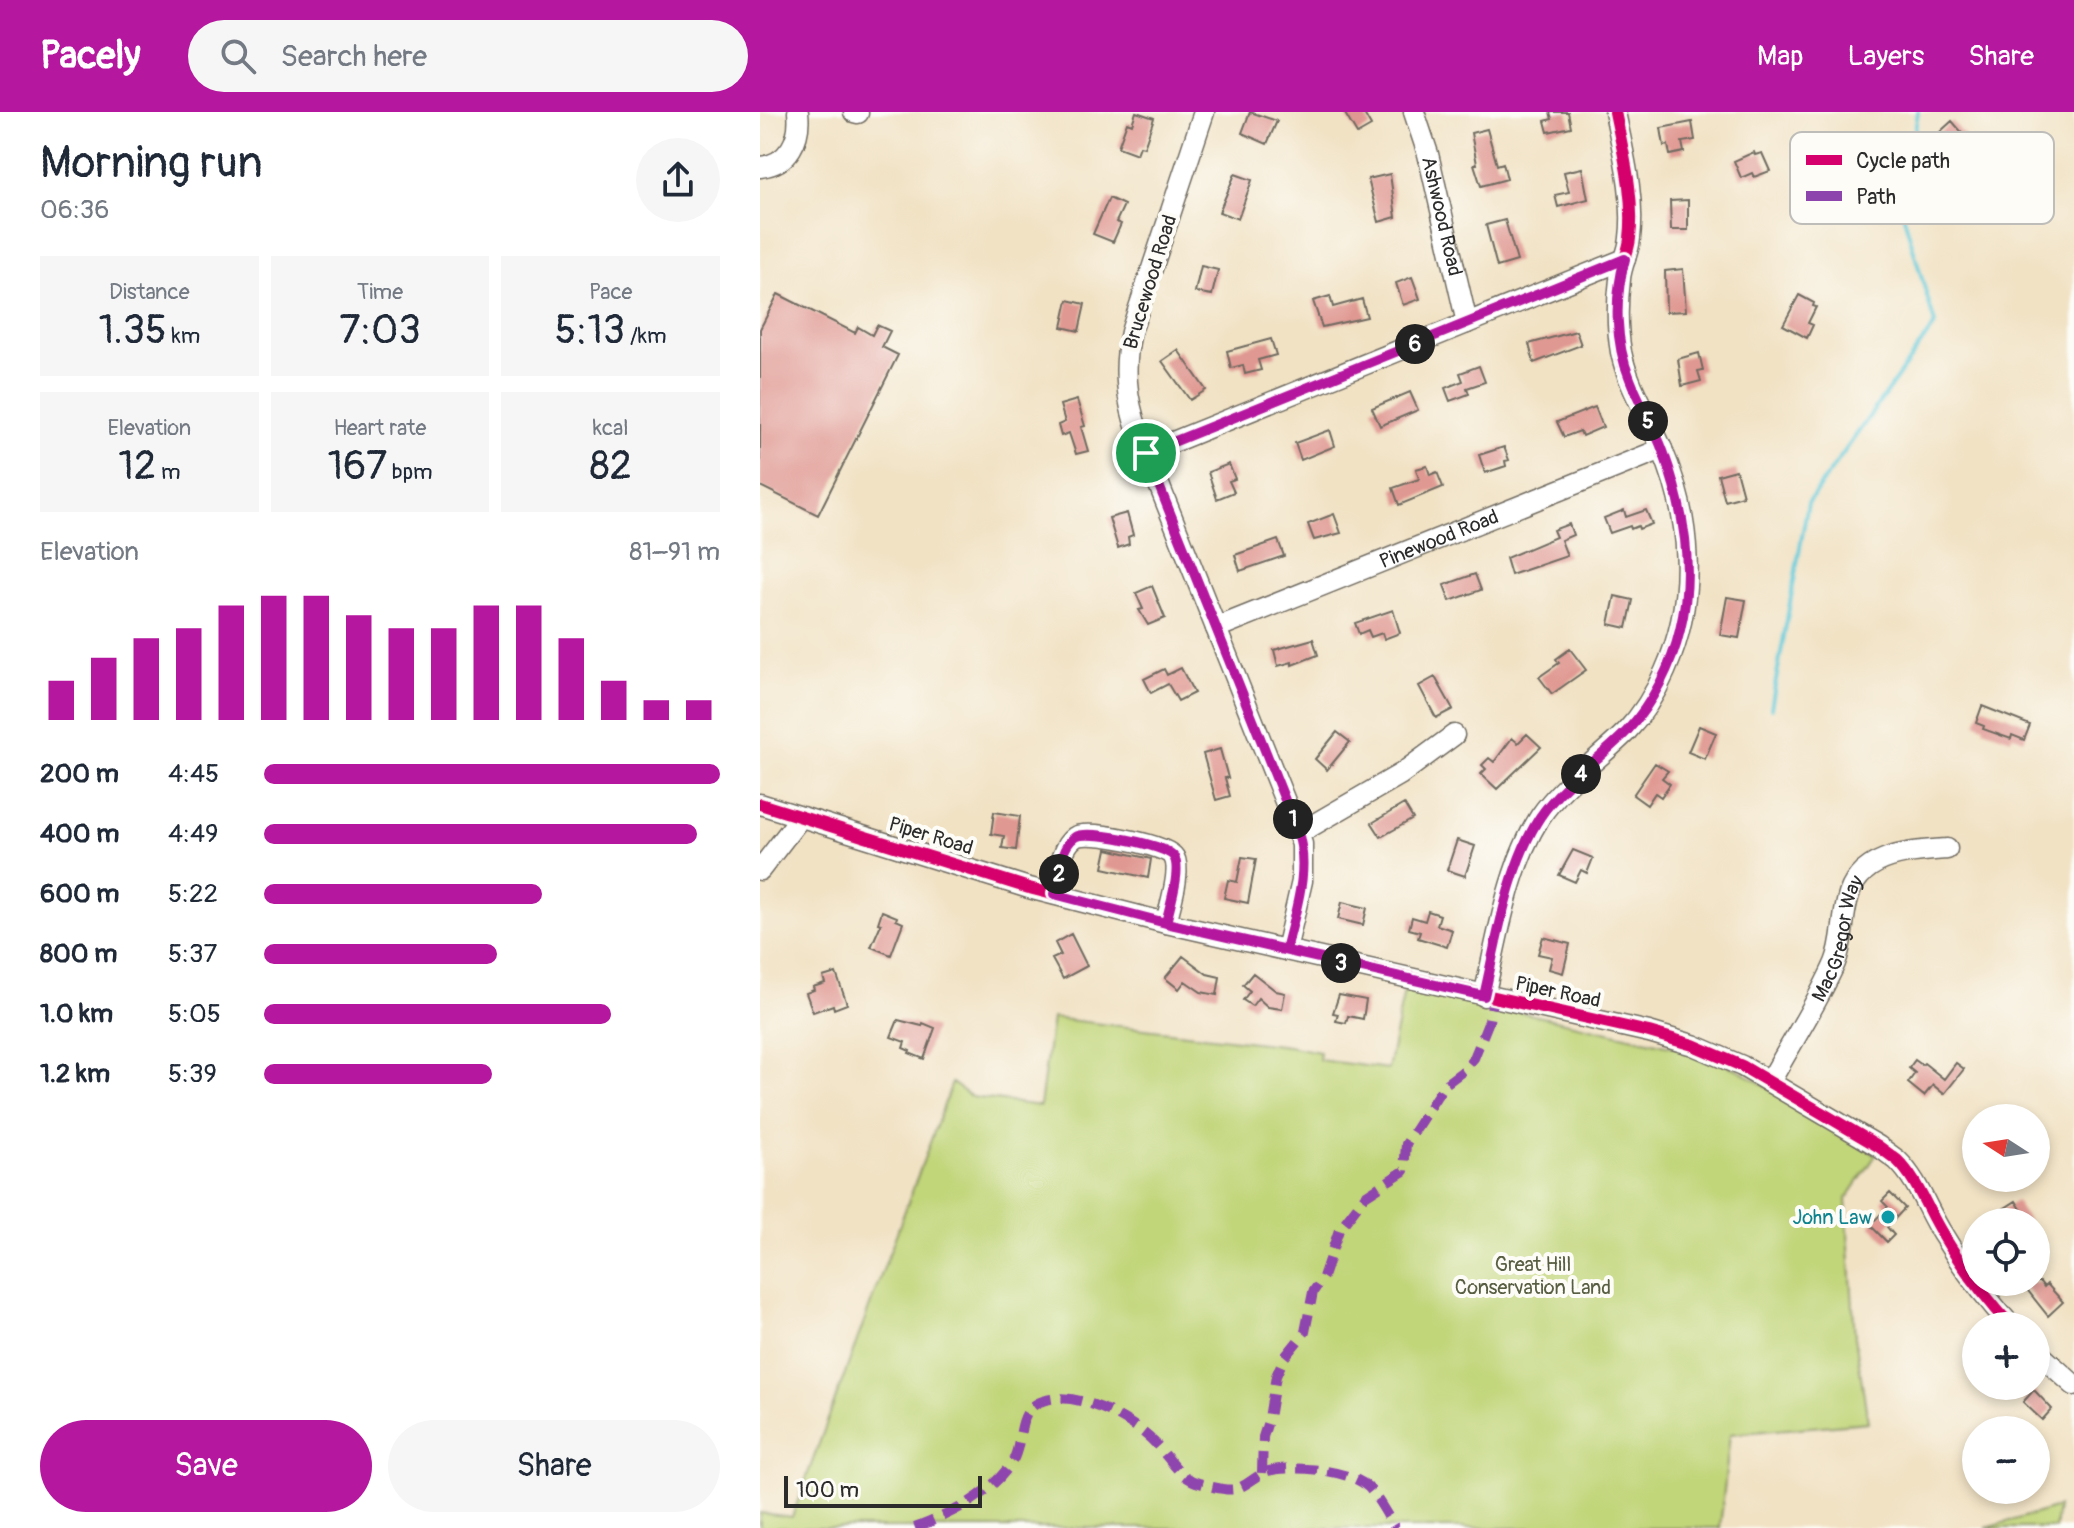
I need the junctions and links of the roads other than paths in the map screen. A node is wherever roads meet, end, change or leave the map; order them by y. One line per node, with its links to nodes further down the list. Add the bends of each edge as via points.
1 (798, 112): 5 (street, via 791,150 783,160)
2 (1204, 112): 9 (street, Brucewood Road, via 1127,350 1128,397)
3 (1414, 112): 7 (street, Ashwood Road)
4 (1615, 112): 6 (street, via 1630,209)
5 (760, 167)
6 (1625, 259): 7 (street); 8 (street, via 1618,313 1621,352)
7 (1467, 323): 9 (street)
8 (1662, 449): 10 (street, Pinewood Road); 20 (street, via 1687,544 1680,631 1652,697 1628,730 1540,817 1511,886)
9 (1146, 453): 10 (street, Brucewood Road)
10 (1216, 628): 14 (street, Brucewood Road)
11 (1454, 735): 14 (street, via 1401,774)
12 (760, 804): 13 (street, Piper Road)
13 (800, 818): 16 (street); 17 (street, Piper Road)
14 (1297, 830): 19 (street, Brucewood Road, via 1303,868)
15 (1947, 849): 21 (street, MacGregor Way, via 1883,857 1856,882 1847,898 1836,961)
16 (760, 870)
17 (1054, 894): 18 (street, Piper Road); 18 (street, via 1074,837 1098,835 1166,849 1175,858 1176,873)
18 (1166, 923): 19 (street, Piper Road)
19 (1286, 950): 20 (street, Piper Road)
20 (1484, 996): 21 (street, Piper Road, via 1671,1038)
21 (1770, 1082): 22 (street, Piper Road, via 1902,1165 1949,1245)
22 (1999, 1312)
23 (2050, 1364): 24 (street)
24 (2074, 1385)

